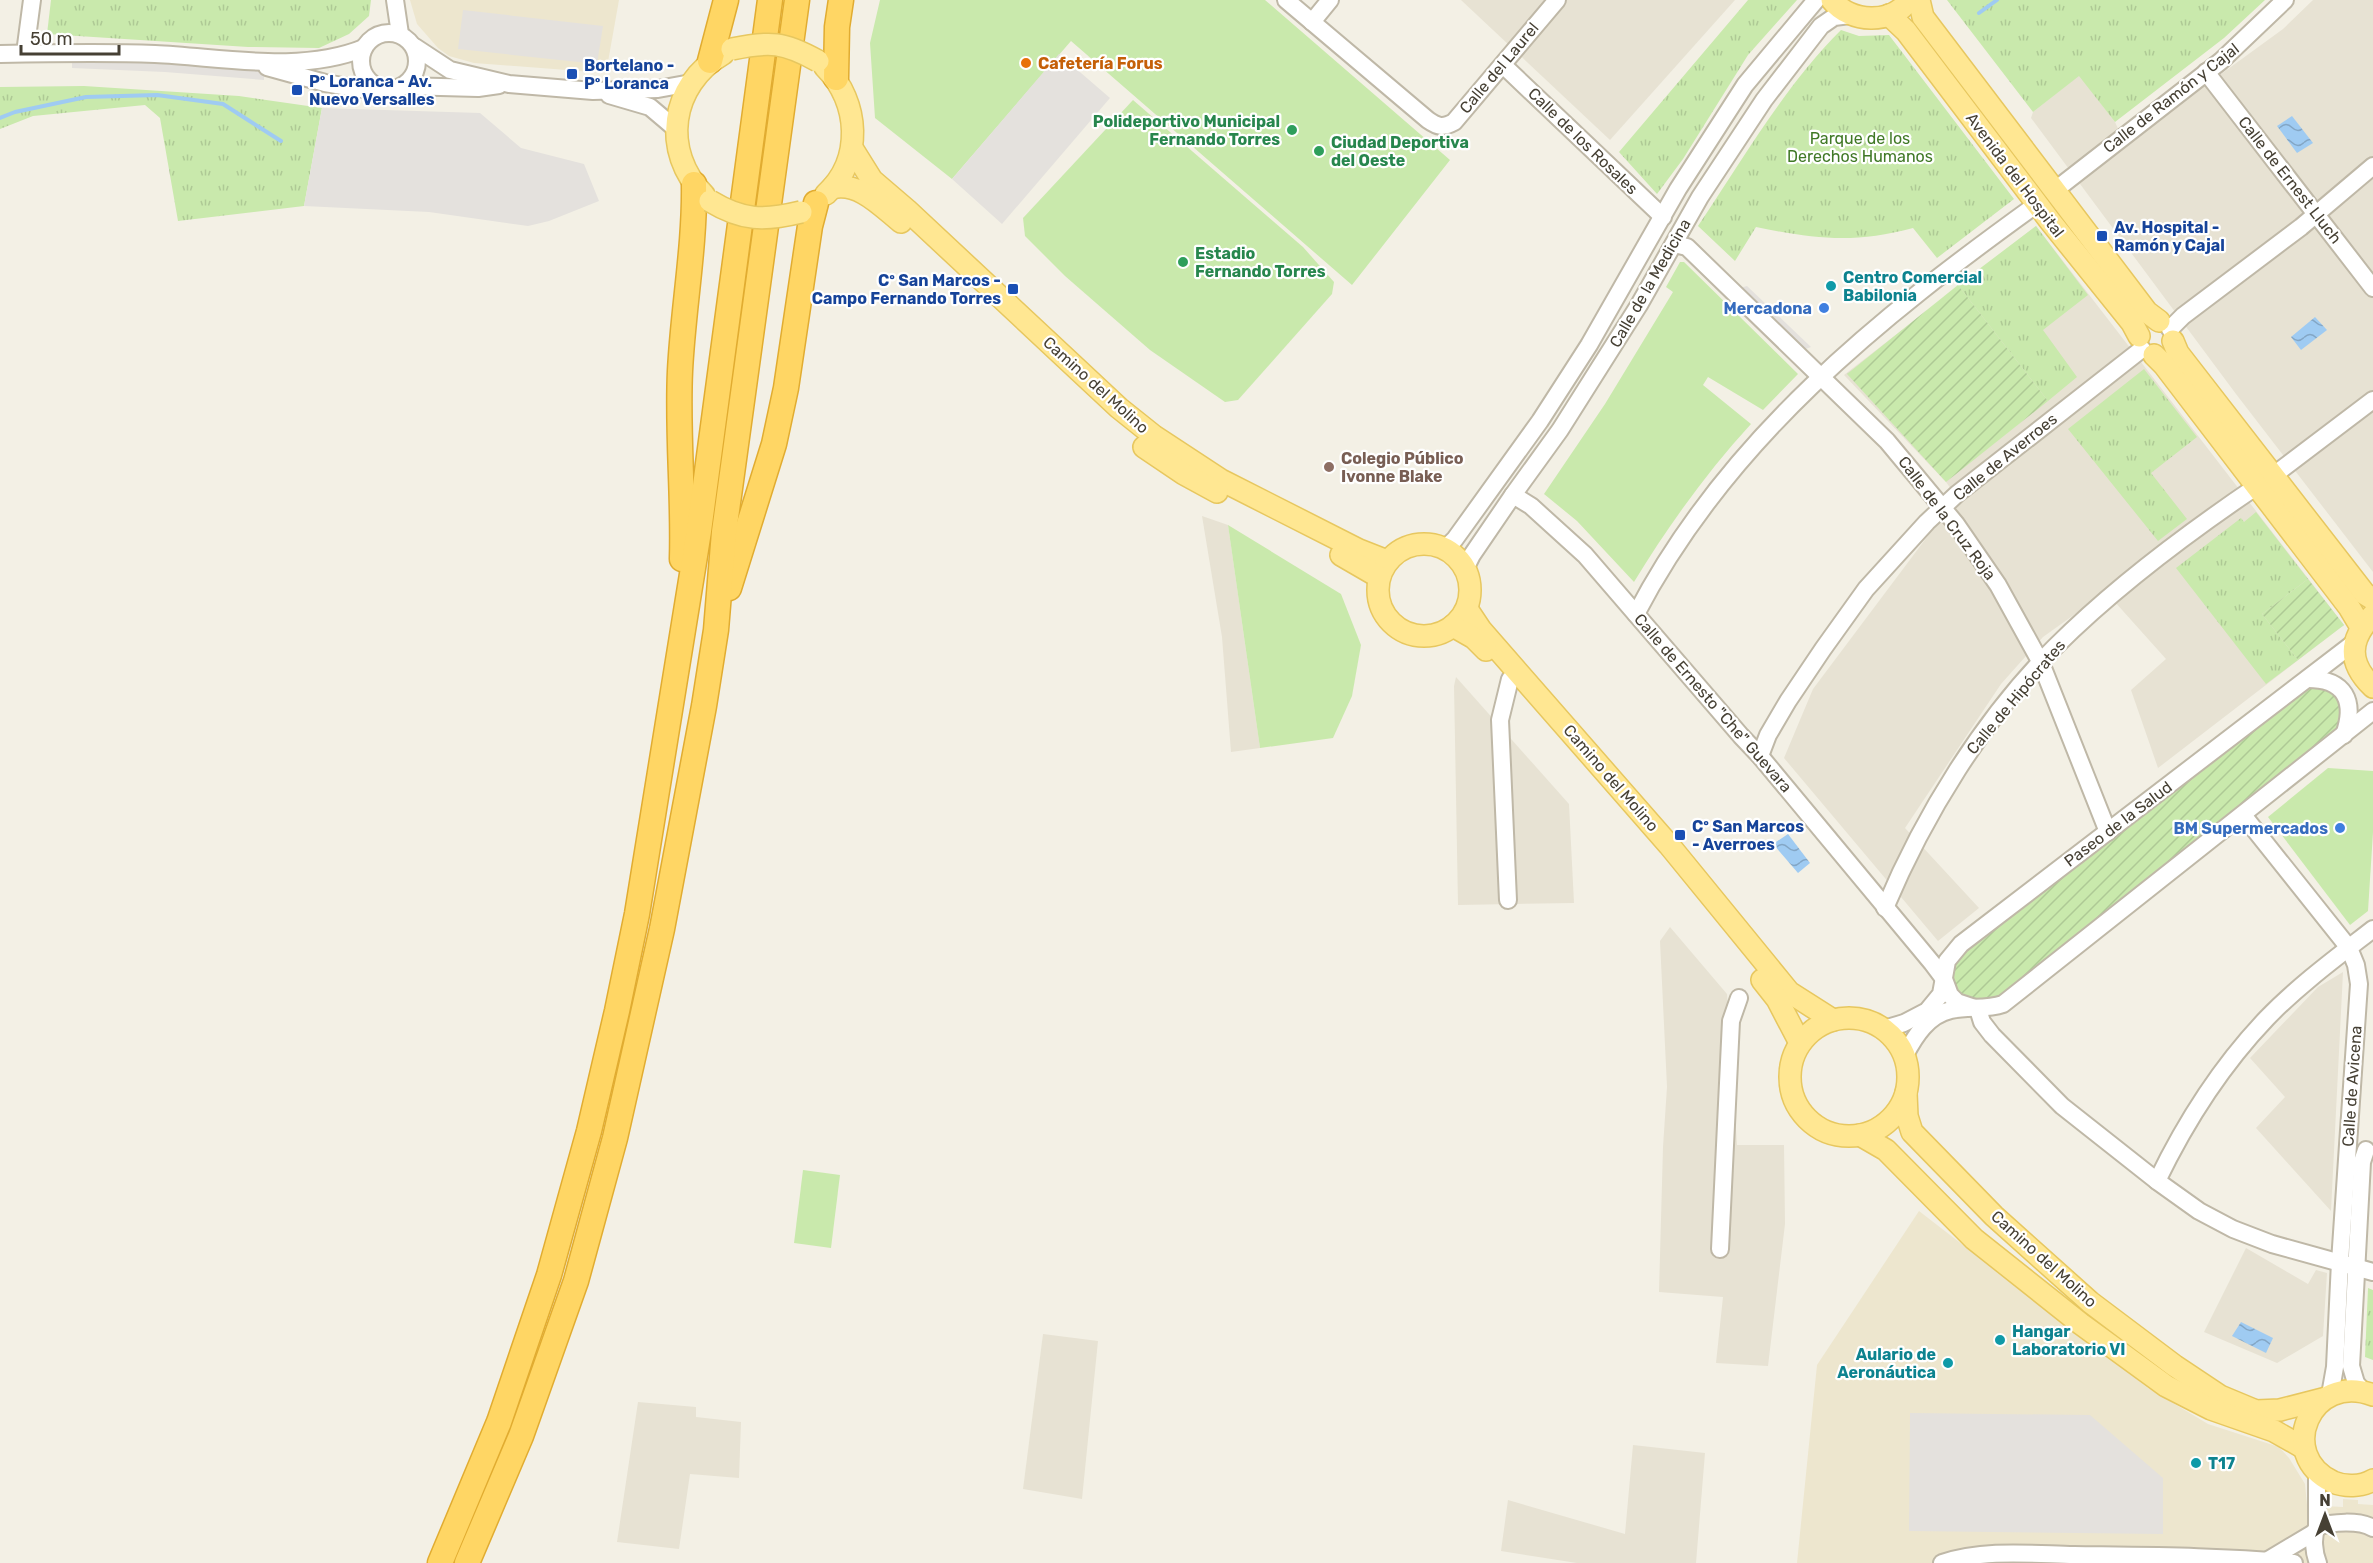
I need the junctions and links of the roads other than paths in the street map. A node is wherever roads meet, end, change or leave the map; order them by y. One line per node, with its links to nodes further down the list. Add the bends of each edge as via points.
1 (32, 0): 21 (street)
2 (395, 0): 18 (street)
3 (726, 0): 24 (highway)
4 (770, 0): 56 (highway)
5 (797, 0): 59 (highway, via 724,532)
6 (841, 0): 27 (highway)
7 (1287, 0): 17 (street)
8 (1330, 0): 17 (street)
9 (1557, 0): 25 (street, Calle del Laurel)
10 (1816, 0): 40 (street, via 1745,85)
11 (1832, 0): 15 (main road)
12 (1909, 0): 16 (main road)
13 (1919, 0): 35 (main road, Avenida del Hospital, via 1923,17)
14 (2285, 0): 26 (street, Calle de Ramón y Cajal)
15 (1850, 15): 16 (main road, via 1869,19); 41 (street, Calle de la Medicina, via 1834,17 1821,26 1803,48 1700,197)
16 (1889, 15): 38 (main road, Avenida del Hospital, via 1906,31)
17 (1312, 22): 25 (street, Calle del Laurel, via 1436,126 1454,122)
18 (400, 34): 19 (street); 20 (street, via 384,32)
19 (415, 47): 29 (street, via 450,70); 30 (street, via 417,68 410,81)
20 (364, 48): 23 (street, via 308,61); 30 (street, via 364,75 376,86)
21 (25, 53): 22 (street); 23 (street, via 157,54)
22 (0, 54)
23 (236, 61): 30 (street, via 360,90)
24 (710, 61): 27 (main road, bridge, via 732,49 760,43 795,48 818,61); 28 (main road)
25 (1503, 65): 40 (street, Calle de los Rosales)
26 (2206, 72): 35 (street, Calle de Ramón y Cajal); 39 (street, Calle de Ernest Lluch)
27 (836, 78): 33 (main road, via 853,122)
28 (691, 83): 31 (street, via 658,89); 32 (main road, via 680,104)
29 (508, 84): 30 (street); 31 (street)
30 (394, 88)
31 (593, 91): 32 (street, via 650,107)
32 (676, 129): 36 (main road, via 683,164)
33 (852, 148): 37 (main road, via 844,170); 51 (main road, Camino del Molino, via 872,180 1154,436 1221,480 1359,550)
34 (2373, 166): 39 (street)
35 (2054, 191): 43 (main road, Avenida del Hospital, via 2147,312)
36 (702, 193): 37 (main road, bridge, via 727,211 751,218 775,219); 56 (highway, via 694,214 680,373 680,608)
37 (816, 201): 51 (main road, Camino del Molino, via 840,186 857,189 899,221 1145,448 1192,479 1356,562); 59 (highway, via 774,444)
38 (2037, 204): 44 (main road, Avenida del Hospital, via 2132,323); 45 (street, via 1963,258)
39 (2316, 213): 42 (street, Calle de Ernest Lluch); 43 (street)
40 (1663, 217): 50 (street, via 1540,421)
41 (1674, 244): 45 (street, Calle de la Cruz Roja, via 1687,247); 48 (street, Calle de la Medicina, via 1566,421)
42 (2373, 288)
43 (2167, 330): 44 (main road, via 2166,352); 44 (main road, via 2146,324); 47 (main road, Avenida del Hospital, via 2178,353)
44 (2145, 347): 47 (main road, Avenida del Hospital); 49 (street, Calle de Averroes)
45 (1820, 376): 49 (street, Calle de la Cruz Roja, via 1887,441); 55 (street, via 1750,449 1703,509)
46 (2373, 400): 47 (street, Calle de Hipócrates)
47 (2265, 480): 53 (main road, Avenida del Hospital); 58 (main road, Avenida del Hospital); 60 (street, Calle de Hipócrates, via 2118,589)
48 (1513, 495): 52 (street, Calle de la Medicina); 55 (street, Calle de Ernesto "Che" Guevara, via 1531,506 1585,555)
49 (1943, 507): 60 (street, Calle de la Cruz Roja, via 1998,585); 66 (street, Calle de Averroes, via 1866,589 1788,701)
50 (1444, 549): 51 (main road, via 1414,545 1399,551); 52 (main road)
51 (1383, 569): 57 (main road, via 1377,596 1384,614 1398,629 1416,636 1435,635)
52 (1465, 569): 54 (main road, via 1470,591)
53 (2373, 599)
54 (1467, 609): 57 (main road); 76 (main road, Camino del Molino, via 1789,992)
55 (1636, 614): 66 (street, Calle de Ernesto "Che" Guevara)
56 (685, 625): 96 (highway, via 637,914 590,1131 549,1275 499,1422)
57 (1453, 626): 61 (main road, Camino del Molino, via 1474,638)
58 (2363, 628): 62 (street, Paseo de la Salud); 63 (main road, via 2355,659 2361,675)
59 (716, 630): 97 (highway, via 662,929 615,1138 576,1281 521,1436)
60 (2041, 663): 68 (street, Calle de la Cruz Roja); 70 (street, Calle de Hipócrates, via 1965,757 1927,821)
61 (1510, 679): 69 (street, via 1500,720); 78 (main road, Camino del Molino, via 1777,999)
62 (2308, 679): 65 (street, via 2328,681 2346,697 2350,718); 68 (street, Paseo de la Salud)
63 (2373, 687)
64 (2373, 711): 65 (street)
65 (2344, 735): 67 (street)
66 (1760, 756): 70 (street, Calle de Ernesto "Che" Guevara)
67 (2242, 815): 72 (street, Calle de Avicena); 75 (street, via 2003,1004)
68 (2108, 831): 73 (street, Paseo de la Salud, via 1961,944 1947,961)
69 (1508, 900)
70 (1885, 908): 73 (street, Calle de Ernesto "Che" Guevara)
71 (2373, 929): 72 (street)
72 (2349, 948): 82 (street, Calle de Avicena, via 2359,984); 84 (street, via 2268,1017 2228,1064 2189,1121)
73 (1944, 980): 75 (street, via 1957,1002); 77 (street, Paseo de la Salud, via 1941,994 1927,1011)
74 (1739, 999): 85 (street, via 1731,1021)
75 (1978, 1009): 79 (street, via 1951,1010 1933,1018 1915,1034); 84 (street, via 1992,1035 2062,1106)
76 (1833, 1020): 77 (main road, via 1868,1020); 78 (main road, via 1814,1029)
77 (1884, 1029): 79 (main road)
78 (1800, 1043): 81 (main road, via 1790,1072 1795,1101 1803,1114 1819,1127 1839,1135)
79 (1905, 1055): 80 (main road, via 1909,1074)
80 (1906, 1093): 81 (main road, via 1897,1112 1880,1127); 89 (main road, Camino del Molino, via 1906,1116 1912,1132 1986,1208 2090,1302 2175,1366 2220,1396 2256,1411 2280,1410)
81 (1860, 1135): 90 (main road, Camino del Molino, via 1886,1150 1974,1239 2166,1386 2211,1409 2274,1431)
82 (2348, 1145): 83 (street, via 2354,1155); 86 (street, Calle de Avicena)
83 (2369, 1146): 86 (street, via 2362,1162)
84 (2157, 1181): 86 (street, via 2233,1229)
85 (1720, 1249)
86 (2347, 1264): 87 (street); 88 (street, via 2351,1366 2355,1383); 89 (street, Calle de Avicena, via 2335,1366)
87 (2373, 1272)
88 (2368, 1393): 89 (main road, Camino del Molino, via 2341,1391)
89 (2327, 1397): 90 (main road, via 2313,1408 2307,1421)
90 (2304, 1448): 91 (main road)
91 (2317, 1471): 92 (main road, via 2347,1486); 94 (street)
92 (2373, 1480)
93 (2373, 1528): 94 (street, via 2328,1524)
94 (2316, 1529): 95 (street); 100 (street)
95 (2267, 1560): 98 (street, via 1998,1554); 99 (street)
96 (440, 1563)
97 (467, 1563)
98 (1941, 1563)
99 (2294, 1563)
100 (2318, 1563)

